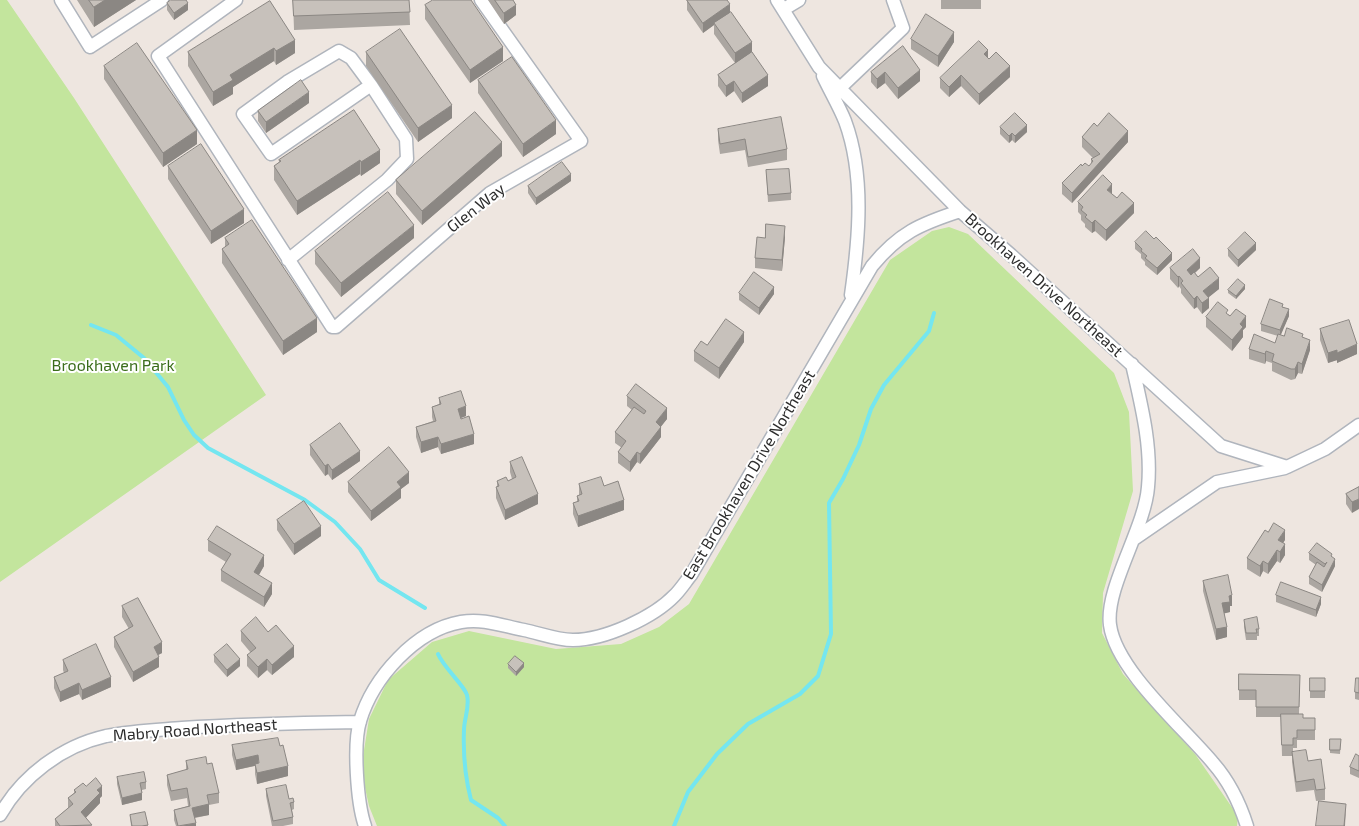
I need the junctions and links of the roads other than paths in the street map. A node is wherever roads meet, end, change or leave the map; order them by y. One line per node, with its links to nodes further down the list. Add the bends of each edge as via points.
1 (61, 0): 2 (street, via 90,47)
2 (162, 0)
3 (481, 0): 12 (street, Glen Way, via 581,141 490,193 336,327 329,324)
4 (799, 0): 7 (street)
5 (893, 0): 10 (street, via 903,28)
6 (230, 2): 12 (street, Glen Way, via 158,56)
7 (780, 5): 8 (street, Brookhaven Drive Northeast)
8 (820, 67): 10 (street, Brookhaven Drive Northeast); 13 (street, East Brookhaven Drive Northeast, via 845,122 856,170 857,254)
9 (371, 85): 9 (street, via 351,58 339,51 287,82 243,114 271,154); 12 (street, via 406,139 406,159 387,180)
10 (840, 88): 11 (street, Brookhaven Drive Northeast)
11 (960, 210): 13 (street, East Brookhaven Drive Northeast, via 921,224 897,239 872,266); 14 (street, Brookhaven Drive Northeast)
12 (288, 260)
13 (850, 300): 18 (street, East Brookhaven Drive Northeast, via 692,575 674,596 652,613 601,636 572,640 490,621 461,622 440,629 414,642 395,662 379,681)
14 (1132, 364): 16 (street, Brookhaven Drive Northeast, via 1221,446); 17 (street, via 1146,424 1148,488)
15 (1359, 425): 16 (street, via 1325,449)
16 (1287, 468): 17 (street, via 1217,482)
17 (1134, 540): 21 (street, via 1113,598 1110,624 1117,647 1130,669 1215,765)
18 (360, 722): 19 (street, Mabry Road Northeast, via 212,726 105,736 70,749 41,767 12,794); 20 (street, East Brookhaven Drive Northeast, via 356,777)
19 (0, 815)
20 (365, 826)
21 (1247, 826)

